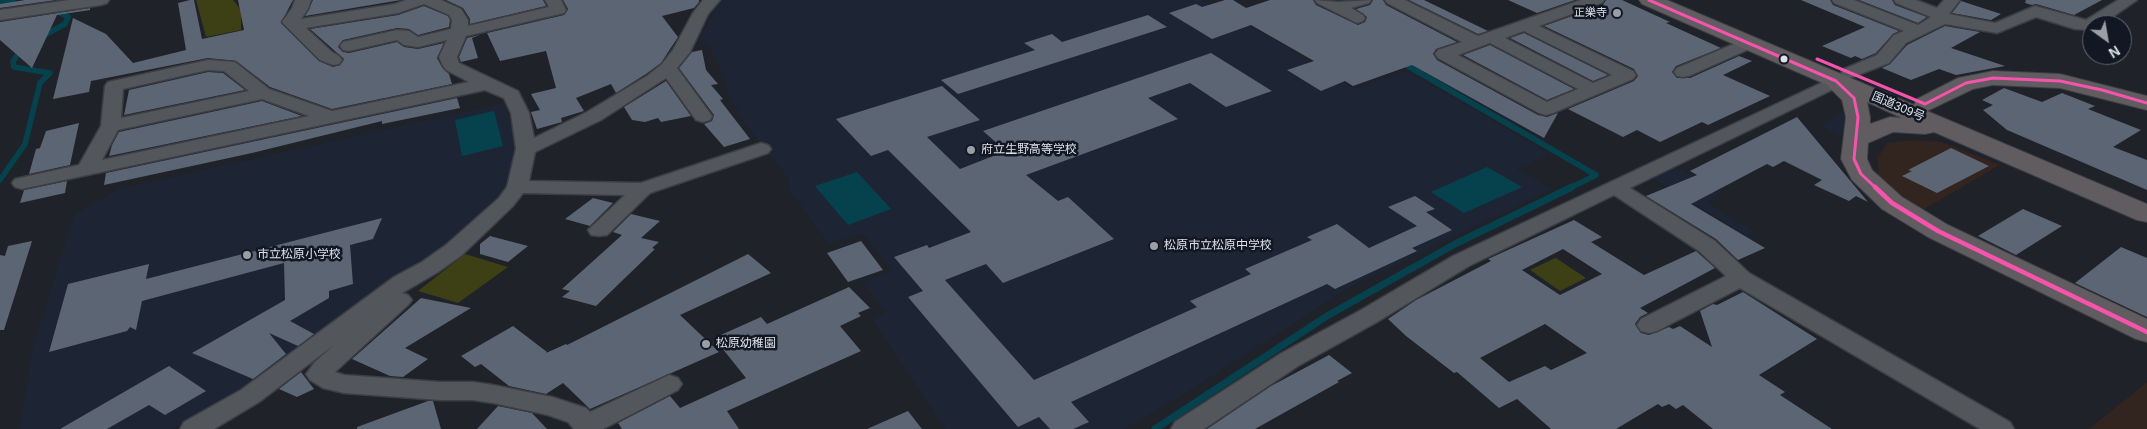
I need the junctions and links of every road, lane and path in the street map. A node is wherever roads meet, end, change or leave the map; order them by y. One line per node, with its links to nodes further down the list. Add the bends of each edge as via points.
1 (96, 0): 17 (street)
2 (303, 0): 20 (street, via 290,22)
3 (421, 0): 20 (street, via 398,8)
4 (428, 0): 23 (street, via 456,12 460,20)
5 (552, 0): 23 (street, via 558,10)
6 (712, 0): 28 (street)
7 (1363, 0): 16 (street)
8 (1393, 0): 24 (street)
9 (1596, 0): 21 (street)
10 (1649, 0): 25 (highway, 国道309号)
11 (1678, 0): 30 (highway, 国道309号)
12 (1840, 0): 22 (street)
13 (1902, 0): 18 (street)
14 (1952, 0): 18 (street)
15 (2129, 0): 18 (street, via 2090,25 2035,11 1997,28)
16 (1330, 4): 19 (street)
17 (0, 16)
18 (1940, 16): 22 (street, via 1938,22)
19 (1357, 18)
20 (293, 26): 27 (street)
21 (1524, 26): 24 (street); 32 (street, via 1627,75)
22 (1918, 31): 30 (street, via 1900,40 1883,59)
23 (459, 32): 26 (street, via 418,42 397,35); 31 (street, via 448,57 452,66)
24 (1483, 40): 32 (street); 32 (street, via 1444,54 1546,109)
25 (1748, 43): 29 (street); 30 (highway, 国道309号)
26 (349, 46)
27 (333, 60)
28 (668, 68): 36 (street); 41 (street, via 626,98)
29 (1683, 72)
30 (1843, 77): 35 (highway, 国道309号); 39 (highway, 国道309号); 40 (highway, via 1854,98 1858,117); 46 (street)
31 (486, 84): 37 (street); 41 (street, via 512,96 520,113)
32 (1592, 89)
33 (263, 93): 37 (street); 38 (street); 38 (street, via 229,66 208,65 114,86)
34 (2147, 103): 35 (highway, via 2069,83 1992,78 1966,83)
35 (1925, 104): 48 (highway, 国道309号)
36 (703, 116)
37 (330, 117): 43 (street)
38 (111, 126): 43 (street)
39 (1964, 136): 40 (highway, via 1926,127 1890,124); 49 (highway, 国道309号)
40 (1855, 140): 54 (highway, via 1854,158 1861,174 1898,207 1938,231)
41 (526, 149): 45 (street)
42 (760, 150): 47 (street)
43 (87, 169): 44 (street)
44 (22, 183)
45 (517, 187): 47 (street); 51 (street, via 506,202 467,238)
46 (1615, 187): 52 (street, via 1707,246); 58 (street, via 1461,261 1289,360)
47 (643, 189): 50 (street)
48 (2147, 200)
49 (2147, 214)
50 (599, 230)
51 (430, 266): 56 (street, via 420,282 319,374 332,382 344,384 493,394 552,406 577,415); 57 (street, via 402,282 250,396)
52 (1741, 278): 53 (street); 59 (street)
53 (1649, 325)
54 (2147, 332)
55 (669, 384): 56 (street)
56 (589, 427)
57 (192, 429)
58 (1184, 429)
59 (2001, 429)

